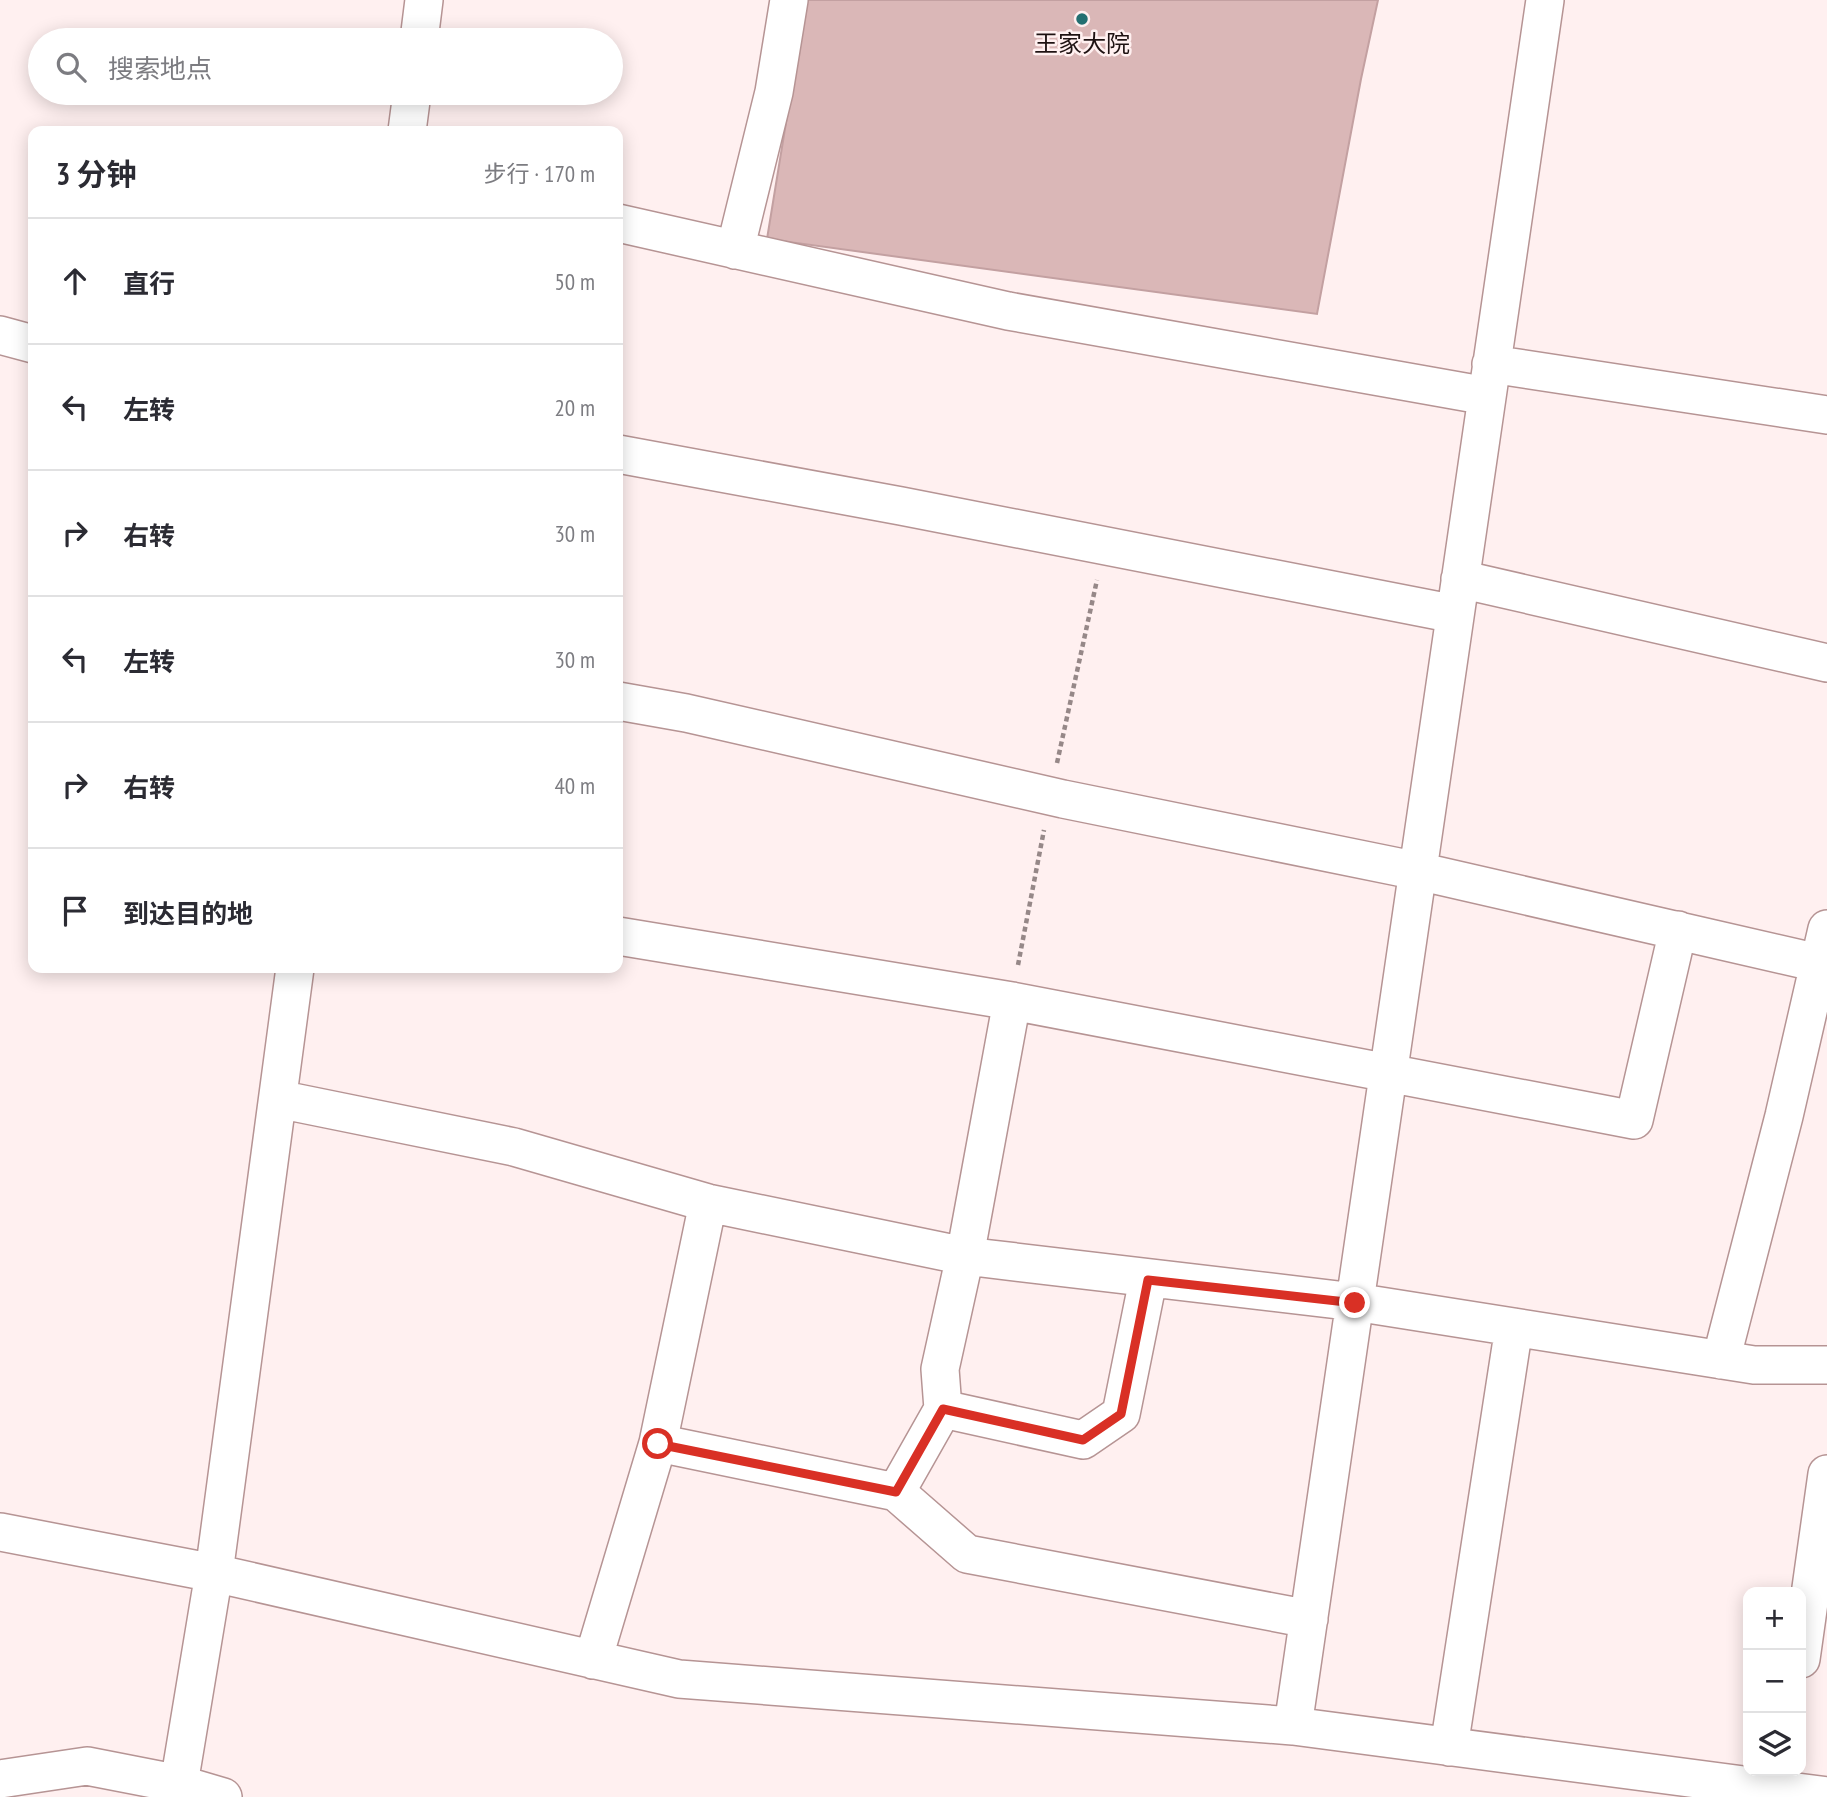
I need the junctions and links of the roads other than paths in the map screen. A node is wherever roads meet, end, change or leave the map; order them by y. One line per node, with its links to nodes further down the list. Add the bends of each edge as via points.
1 (424, 0): 4 (street)
2 (789, 0): 8 (street, via 774,92)
3 (1545, 0): 11 (street)
4 (420, 28)
5 (410, 105): 6 (street)
6 (408, 126)
7 (623, 224): 8 (street)
8 (735, 250): 11 (street, via 1008,311)
9 (0, 335): 10 (street)
10 (28, 343)
11 (1489, 380): 12 (street); 14 (street)
12 (1827, 415)
13 (623, 455): 14 (street, via 1105,546)
14 (1458, 596): 15 (street); 17 (street)
15 (1827, 663)
16 (623, 702): 17 (street)
17 (1418, 871): 18 (street); 23 (street)
18 (1678, 930): 20 (street); 23 (street, via 1634,1120)
19 (623, 937): 22 (street)
20 (1825, 952): 30 (street)
21 (294, 973): 24 (street)
22 (1012, 1001): 23 (street); 26 (street)
23 (1388, 1072): 28 (street)
24 (278, 1099): 25 (street, via 514,1147); 37 (street)
25 (708, 1203): 26 (street); 33 (street)
26 (965, 1256): 27 (street); 32 (street, via 940,1369)
27 (1148, 1280): 28 (street); 32 (street, via 1121,1414 1083,1440)
28 (1355, 1303): 29 (street); 38 (street)
29 (1514, 1327): 30 (street); 42 (street)
30 (1721, 1360): 31 (street)
31 (1827, 1365)
32 (943, 1409): 35 (street)
33 (658, 1444): 35 (street); 40 (street)
34 (1827, 1474): 39 (street)
35 (896, 1492): 38 (street, via 967,1554)
36 (0, 1532): 37 (street)
37 (214, 1573): 40 (street); 45 (street)
38 (1309, 1619): 41 (street)
39 (1802, 1650)
40 (593, 1660): 41 (street, via 679,1679)
41 (1293, 1726): 42 (street)
42 (1449, 1746): 44 (street)
43 (0, 1779): 45 (street, via 87,1766)
44 (1784, 1781): 46 (street)
45 (179, 1791): 47 (street)
46 (1827, 1796)
47 (223, 1797)

